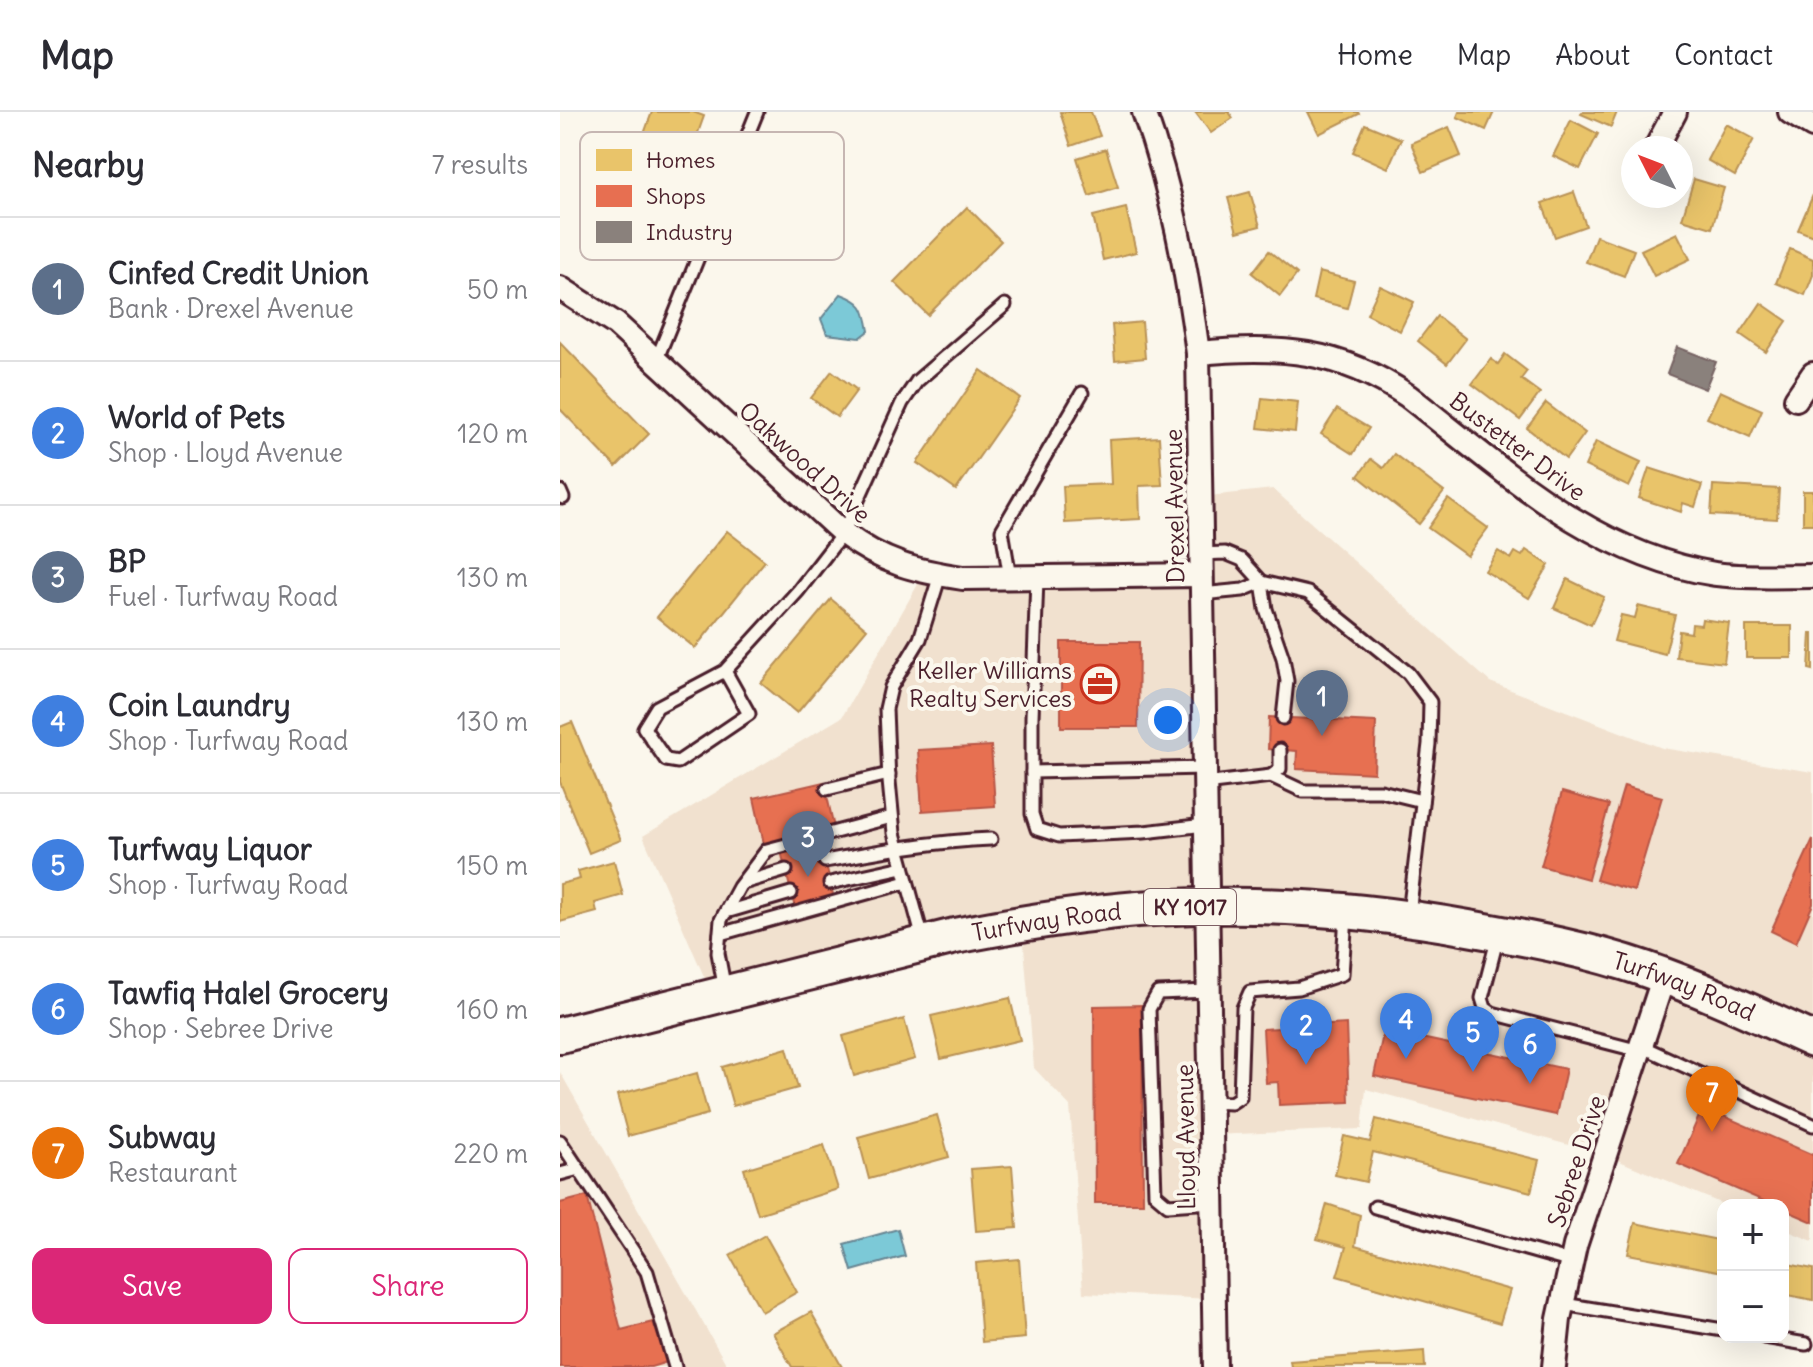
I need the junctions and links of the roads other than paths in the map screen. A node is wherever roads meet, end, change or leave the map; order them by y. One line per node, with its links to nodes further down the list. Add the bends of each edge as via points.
1 (757, 112): 6 (lane)
2 (1144, 112): 11 (street, Drexel Avenue, via 1169,193)
3 (1675, 112): 7 (street)
4 (1790, 112): 5 (street)
5 (1813, 126)
6 (749, 132)
7 (1662, 136)
8 (697, 260): 12 (lane)
9 (560, 288): 12 (street, Oakwood Drive, via 616,324)
10 (1005, 305): 16 (lane, via 917,381)
11 (1198, 353): 17 (street, Drexel Avenue); 19 (street, Bustetter Drive, via 1273,349 1357,368 1408,396 1555,509 1626,549 1717,574)
12 (656, 361): 16 (street, Oakwood Drive)
13 (1813, 374): 15 (street)
14 (1082, 393): 21 (lane, via 1002,530)
15 (1796, 399)
16 (843, 533): 18 (street, Oakwood Drive, via 894,563); 23 (lane)
17 (1201, 574): 20 (street, Oakwood Drive); 22 (lane, via 1243,590); 22 (lane, via 1225,553 1242,560); 28 (street, Drexel Avenue)
18 (940, 575): 21 (street, Oakwood Drive); 27 (lane, via 920,639 891,687 886,709)
19 (1813, 576)
20 (1037, 578): 21 (street, Oakwood Drive); 26 (lane)
21 (1010, 579)
22 (1262, 582): 24 (lane, via 1287,681); 31 (lane, via 1308,593 1408,673 1430,702)
23 (725, 671): 23 (lane, via 657,707 644,728 666,760 678,762 749,714)
24 (1283, 718)
25 (1280, 750): 29 (lane, via 1280,769)
26 (1032, 772): 28 (lane); 33 (lane, via 1037,829 1059,836)
27 (889, 774): 30 (lane); 32 (lane)
28 (1204, 776): 29 (lane); 33 (street, Drexel Avenue)
29 (1271, 776): 31 (lane, via 1303,791 1381,791)
30 (827, 789)
31 (1422, 801): 46 (lane)
32 (892, 817): 35 (lane); 40 (lane, via 767,850)
33 (1205, 825): 43 (street, Drexel Avenue)
34 (991, 839): 35 (lane)
35 (897, 847): 36 (lane); 37 (lane)
36 (825, 861)
37 (903, 867): 39 (lane); 41 (lane)
38 (786, 870): 40 (lane)
39 (907, 882): 48 (lane); 49 (lane)
40 (742, 883): 45 (lane)
41 (830, 883)
42 (791, 893): 45 (lane)
43 (1207, 907): 44 (main road, Turfway Road / KY 1017); 49 (main road, Turfway Road / KY 1017, via 1089,914); 51 (street, Lloyd Avenue)
44 (1347, 911): 46 (main road, Turfway Road / KY 1017); 56 (lane, via 1342,974 1299,988 1250,992 1243,1008 1240,1097 1231,1103)
45 (726, 912): 48 (lane)
46 (1409, 918): 47 (main road, Turfway Road / KY 1017)
47 (1499, 933): 50 (main road, Turfway Road / KY 1017); 55 (lane, via 1482,998 1485,1008)
48 (720, 934): 52 (lane)
49 (924, 944): 52 (main road, Turfway Road / KY 1017)
50 (1664, 976): 54 (main road, Turfway Road / KY 1017); 55 (street, Sebree Drive)
51 (1208, 991): 56 (street, Lloyd Avenue); 61 (lane, via 1158,993 1149,1009 1155,1194 1168,1205)
52 (725, 994): 53 (main road, Turfway Road / KY 1017)
53 (560, 1035)
54 (1813, 1040)
55 (1640, 1048): 57 (lane); 63 (street, Sebree Drive)
56 (1210, 1102): 61 (street, Lloyd Avenue)
57 (1813, 1125)
58 (560, 1141): 59 (lane)
59 (579, 1169): 60 (lane); 68 (lane, via 647,1272)
60 (560, 1174)
61 (1212, 1202): 69 (street, Lloyd Avenue)
62 (1375, 1207): 63 (lane)
63 (1572, 1262): 64 (street, Sebree Drive)
64 (1563, 1304): 65 (lane); 70 (street, Sebree Drive)
65 (1717, 1329)
66 (1789, 1341): 67 (lane)
67 (1806, 1344)
68 (675, 1367)
69 (1215, 1367)
70 (1554, 1367)

